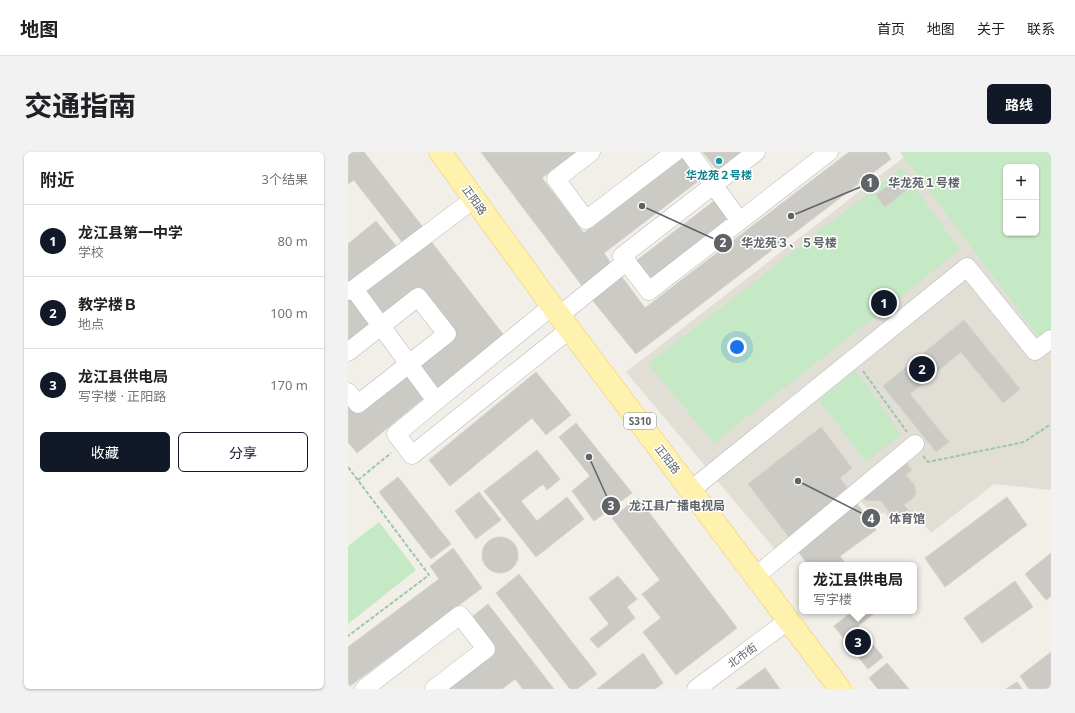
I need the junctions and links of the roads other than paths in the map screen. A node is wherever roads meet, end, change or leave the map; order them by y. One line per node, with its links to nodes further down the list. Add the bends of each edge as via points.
1 (440, 152): 8 (main road, 正阳路 / S310)
2 (591, 152): 3 (street, via 556,179 586,220)
3 (674, 152)
4 (690, 152): 7 (street)
5 (756, 152): 7 (street)
6 (829, 152): 9 (street)
7 (714, 184): 9 (street); 10 (street, via 622,256)
8 (474, 198): 11 (street); 12 (main road, 正阳路 / S310)
9 (740, 221): 10 (street, via 649,291)
10 (627, 261): 12 (street)
11 (351, 290): 13 (street)
12 (561, 317): 18 (street); 18 (street, via 412,455 399,439); 20 (main road, 正阳路 / S310)
13 (381, 326): 15 (street); 16 (street); 16 (street, via 418,297 448,334)
14 (1051, 339): 20 (street, via 1035,351 967,267)
15 (348, 352)
16 (409, 364): 17 (street, via 358,404); 18 (street)
17 (348, 392)
18 (436, 401)
19 (915, 444): 21 (street)
20 (691, 490): 21 (main road, 正阳路 / S310)
21 (756, 576): 22 (main road, 正阳路 / S310)
22 (789, 620): 25 (street, 北市街); 26 (main road, 正阳路 / S310)
23 (364, 689): 24 (street, via 460,616 486,649)
24 (434, 689)
25 (696, 689)
26 (840, 689)

